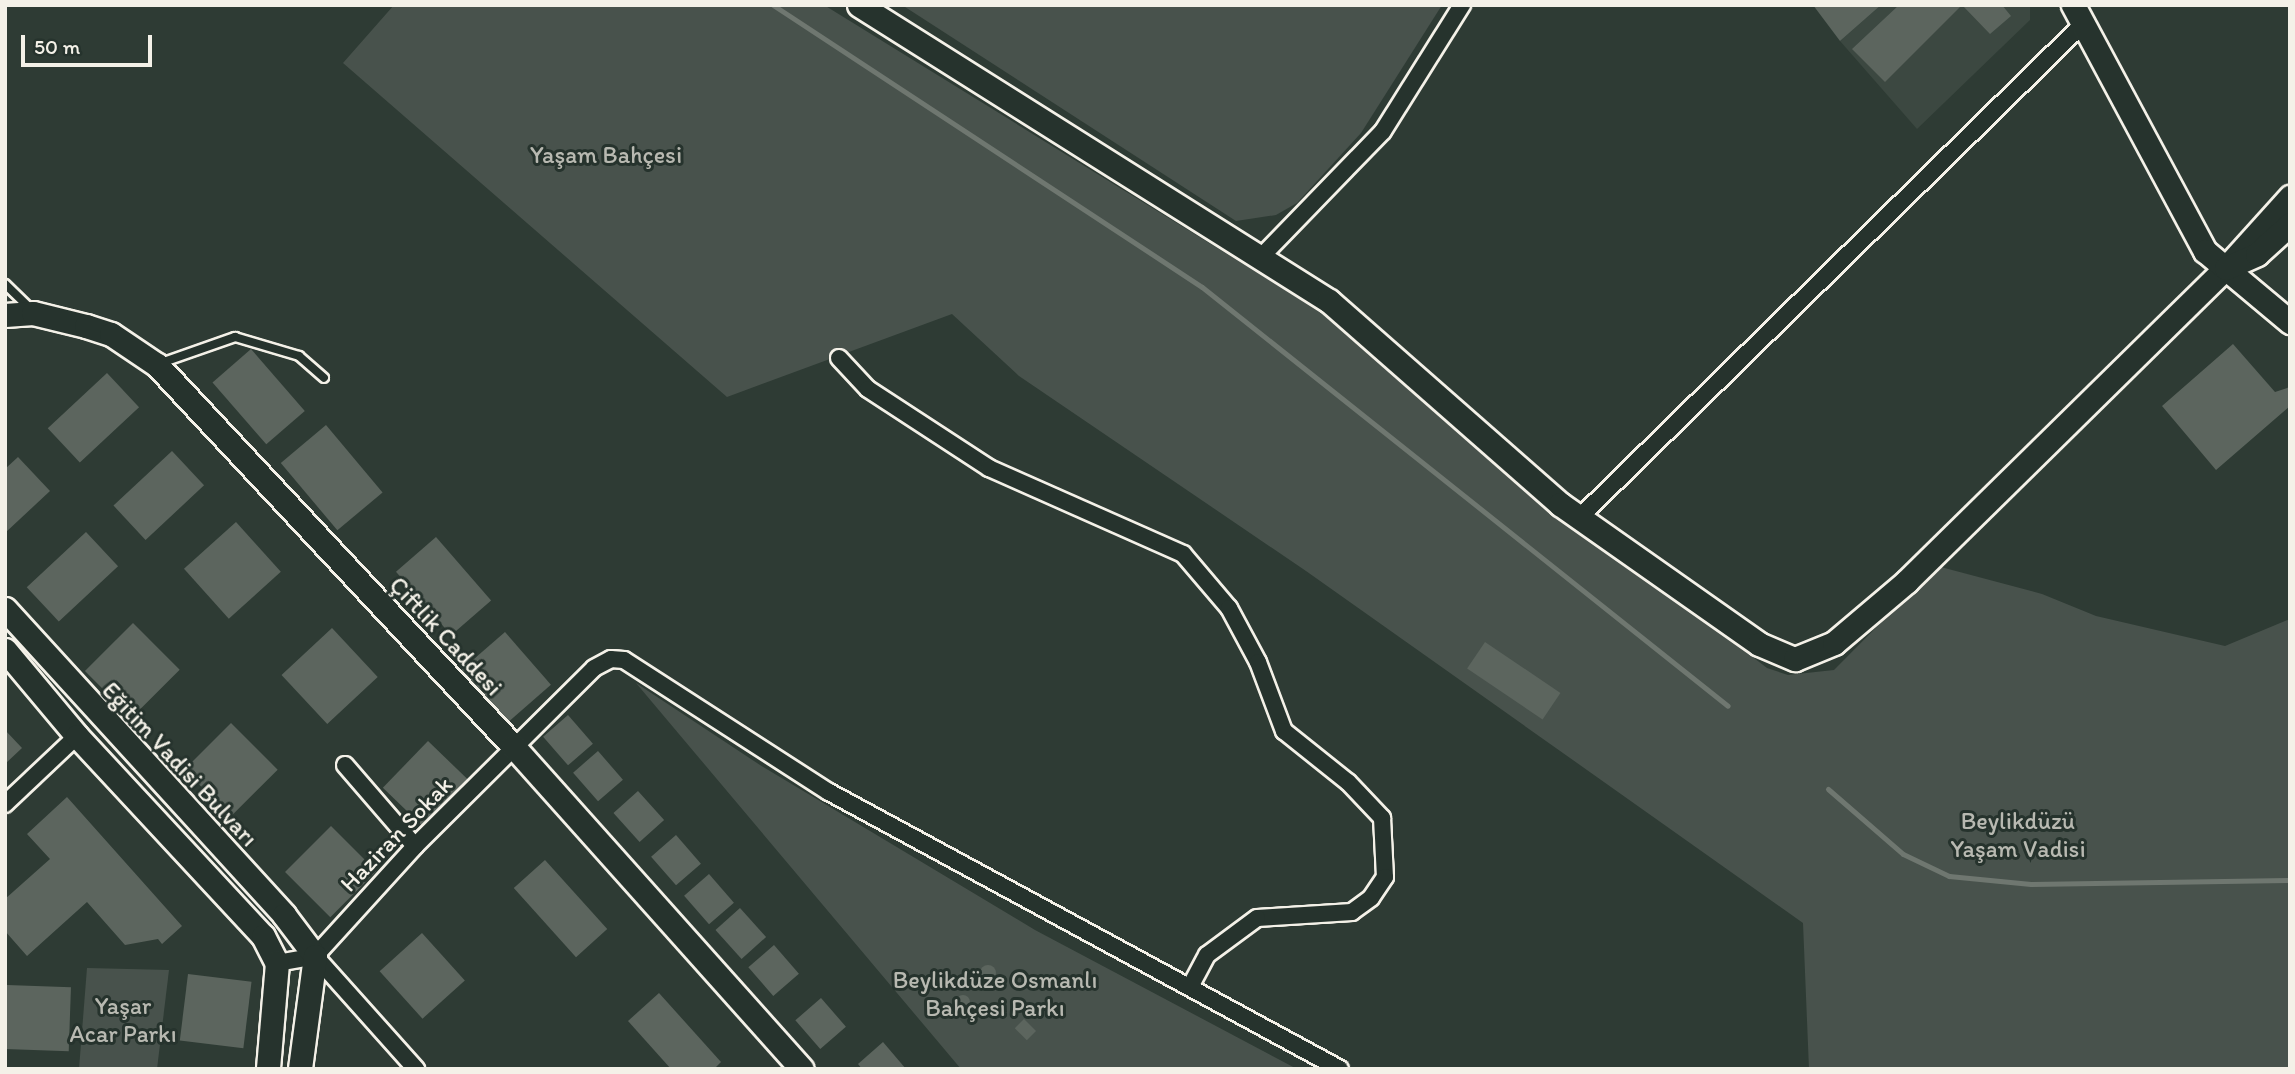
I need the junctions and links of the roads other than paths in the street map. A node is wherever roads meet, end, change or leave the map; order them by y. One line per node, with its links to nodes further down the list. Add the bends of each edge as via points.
1 (859, 5): 6 (street)
2 (1462, 5): 6 (street, via 1383,131)
3 (2078, 15): 7 (street, via 2205,251); 15 (street)
4 (2290, 197): 7 (street)
5 (2290, 224): 7 (street, via 2257,254)
6 (1261, 257): 15 (street, via 1329,301)
7 (2225, 268): 11 (street); 15 (street, via 1907,581 1811,657 1779,655 1759,644)
8 (5, 284): 9 (lane)
9 (33, 313): 10 (street, Çiftlik Caddesi); 13 (street, Çiftlik Caddesi, via 111,334)
10 (5, 315)
11 (2290, 322)
12 (839, 358): 25 (street, via 868,389 989,468 1183,554 1229,608 1258,662 1284,731 1348,782 1382,818 1387,866 1371,898 1352,912 1257,918 1207,955)
13 (158, 365): 14 (lane, via 235,337 299,356); 19 (street, Çiftlik Caddesi)
14 (324, 378)
15 (1579, 518)
16 (5, 609): 23 (street, Eğitim Vadisi Bulvarı, via 284,915)
17 (5, 650): 18 (street)
18 (77, 736): 21 (street); 24 (street, via 263,936)
19 (513, 746): 22 (street, Haziran Sokak); 25 (street, Haziran Sokak, via 594,668 611,659 624,660 830,792); 29 (street, Çiftlik Caddesi)
20 (345, 765): 22 (street)
21 (5, 804)
22 (415, 846): 23 (street, Haziran Sokak)
23 (315, 956): 24 (street); 27 (street); 28 (street)
24 (277, 963): 26 (street)
25 (1190, 986): 30 (street, Haziran Sokak)
26 (268, 1069)
27 (300, 1069)
28 (416, 1069)
29 (802, 1069)
30 (1339, 1069)

